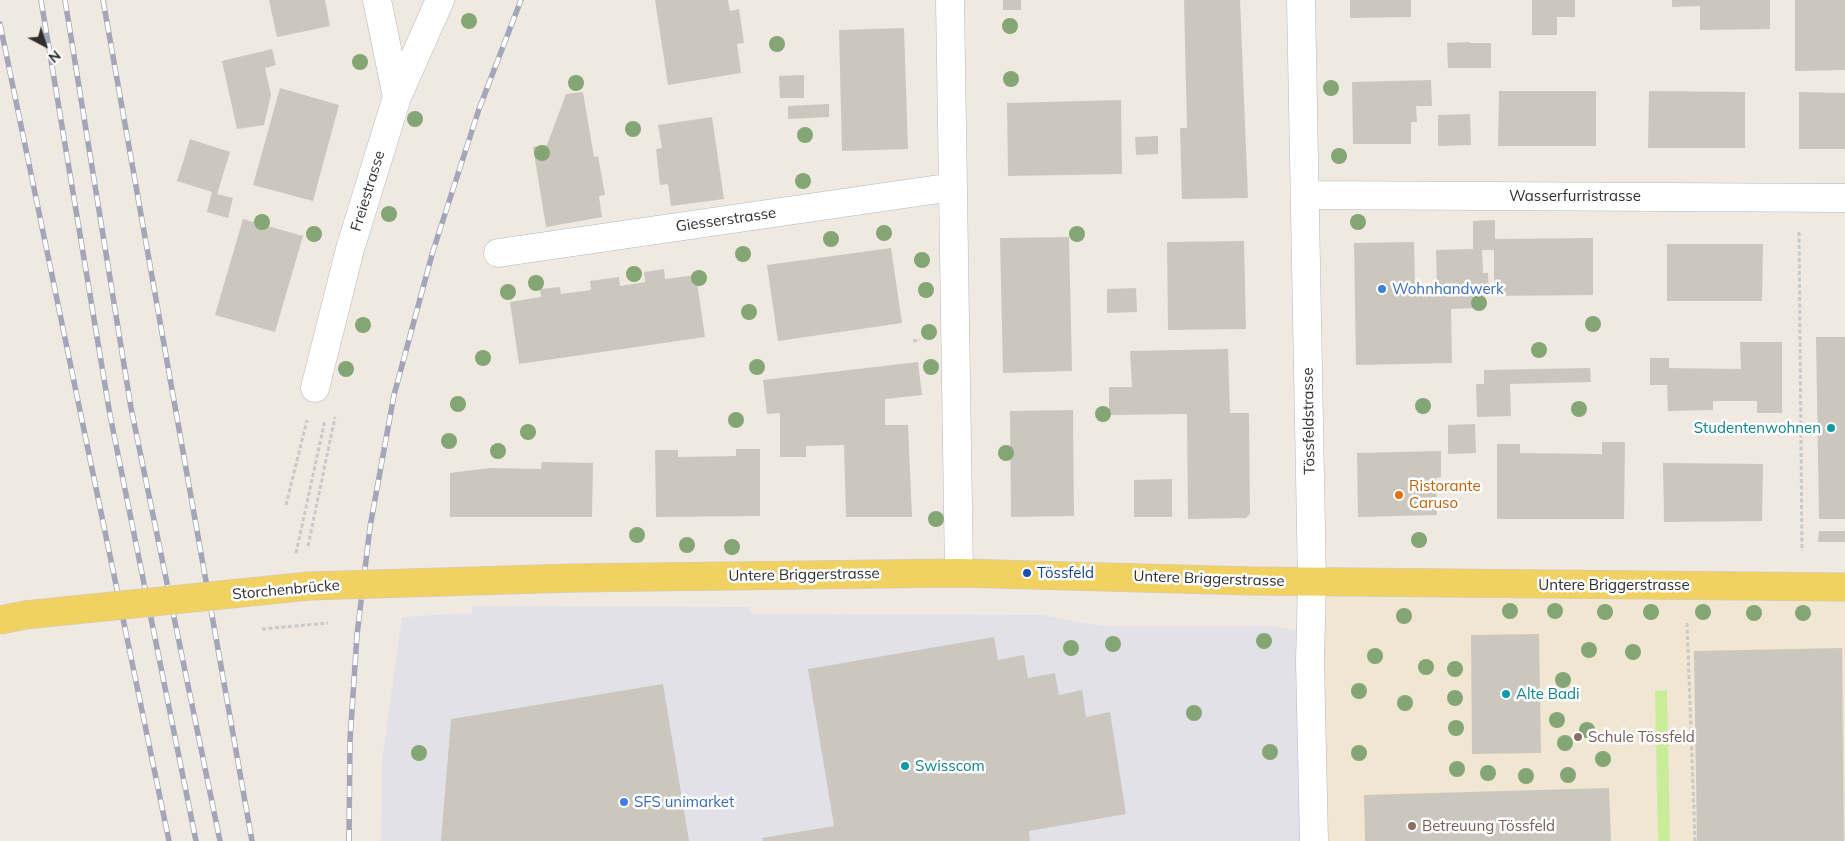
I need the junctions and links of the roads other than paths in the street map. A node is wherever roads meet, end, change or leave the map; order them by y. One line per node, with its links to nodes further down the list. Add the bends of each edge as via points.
1 (378, 0): 5 (street)
2 (440, 0): 5 (street, Freiestrasse)
3 (950, 0): 6 (street)
4 (1301, 0): 7 (street, Tössfeldstrasse)
5 (398, 97): 10 (street, Freiestrasse, via 350,248)
6 (953, 187): 9 (street, Giesserstrasse); 11 (street)
7 (1305, 195): 8 (street, Wasserfurristrasse); 13 (street, Tössfeldstrasse)
8 (1845, 198)
9 (498, 253)
10 (315, 388)
11 (959, 573): 12 (main road, Untere Briggerstrasse); 13 (main road, Untere Briggerstrasse)
12 (573, 578): 15 (main road, Storchenbrücke, bridge, via 310,586)
13 (1312, 582): 14 (main road, Untere Briggerstrasse); 16 (street, Tössfeldstrasse, via 1310,662)
14 (1845, 586)
15 (0, 620)
16 (1314, 841)

